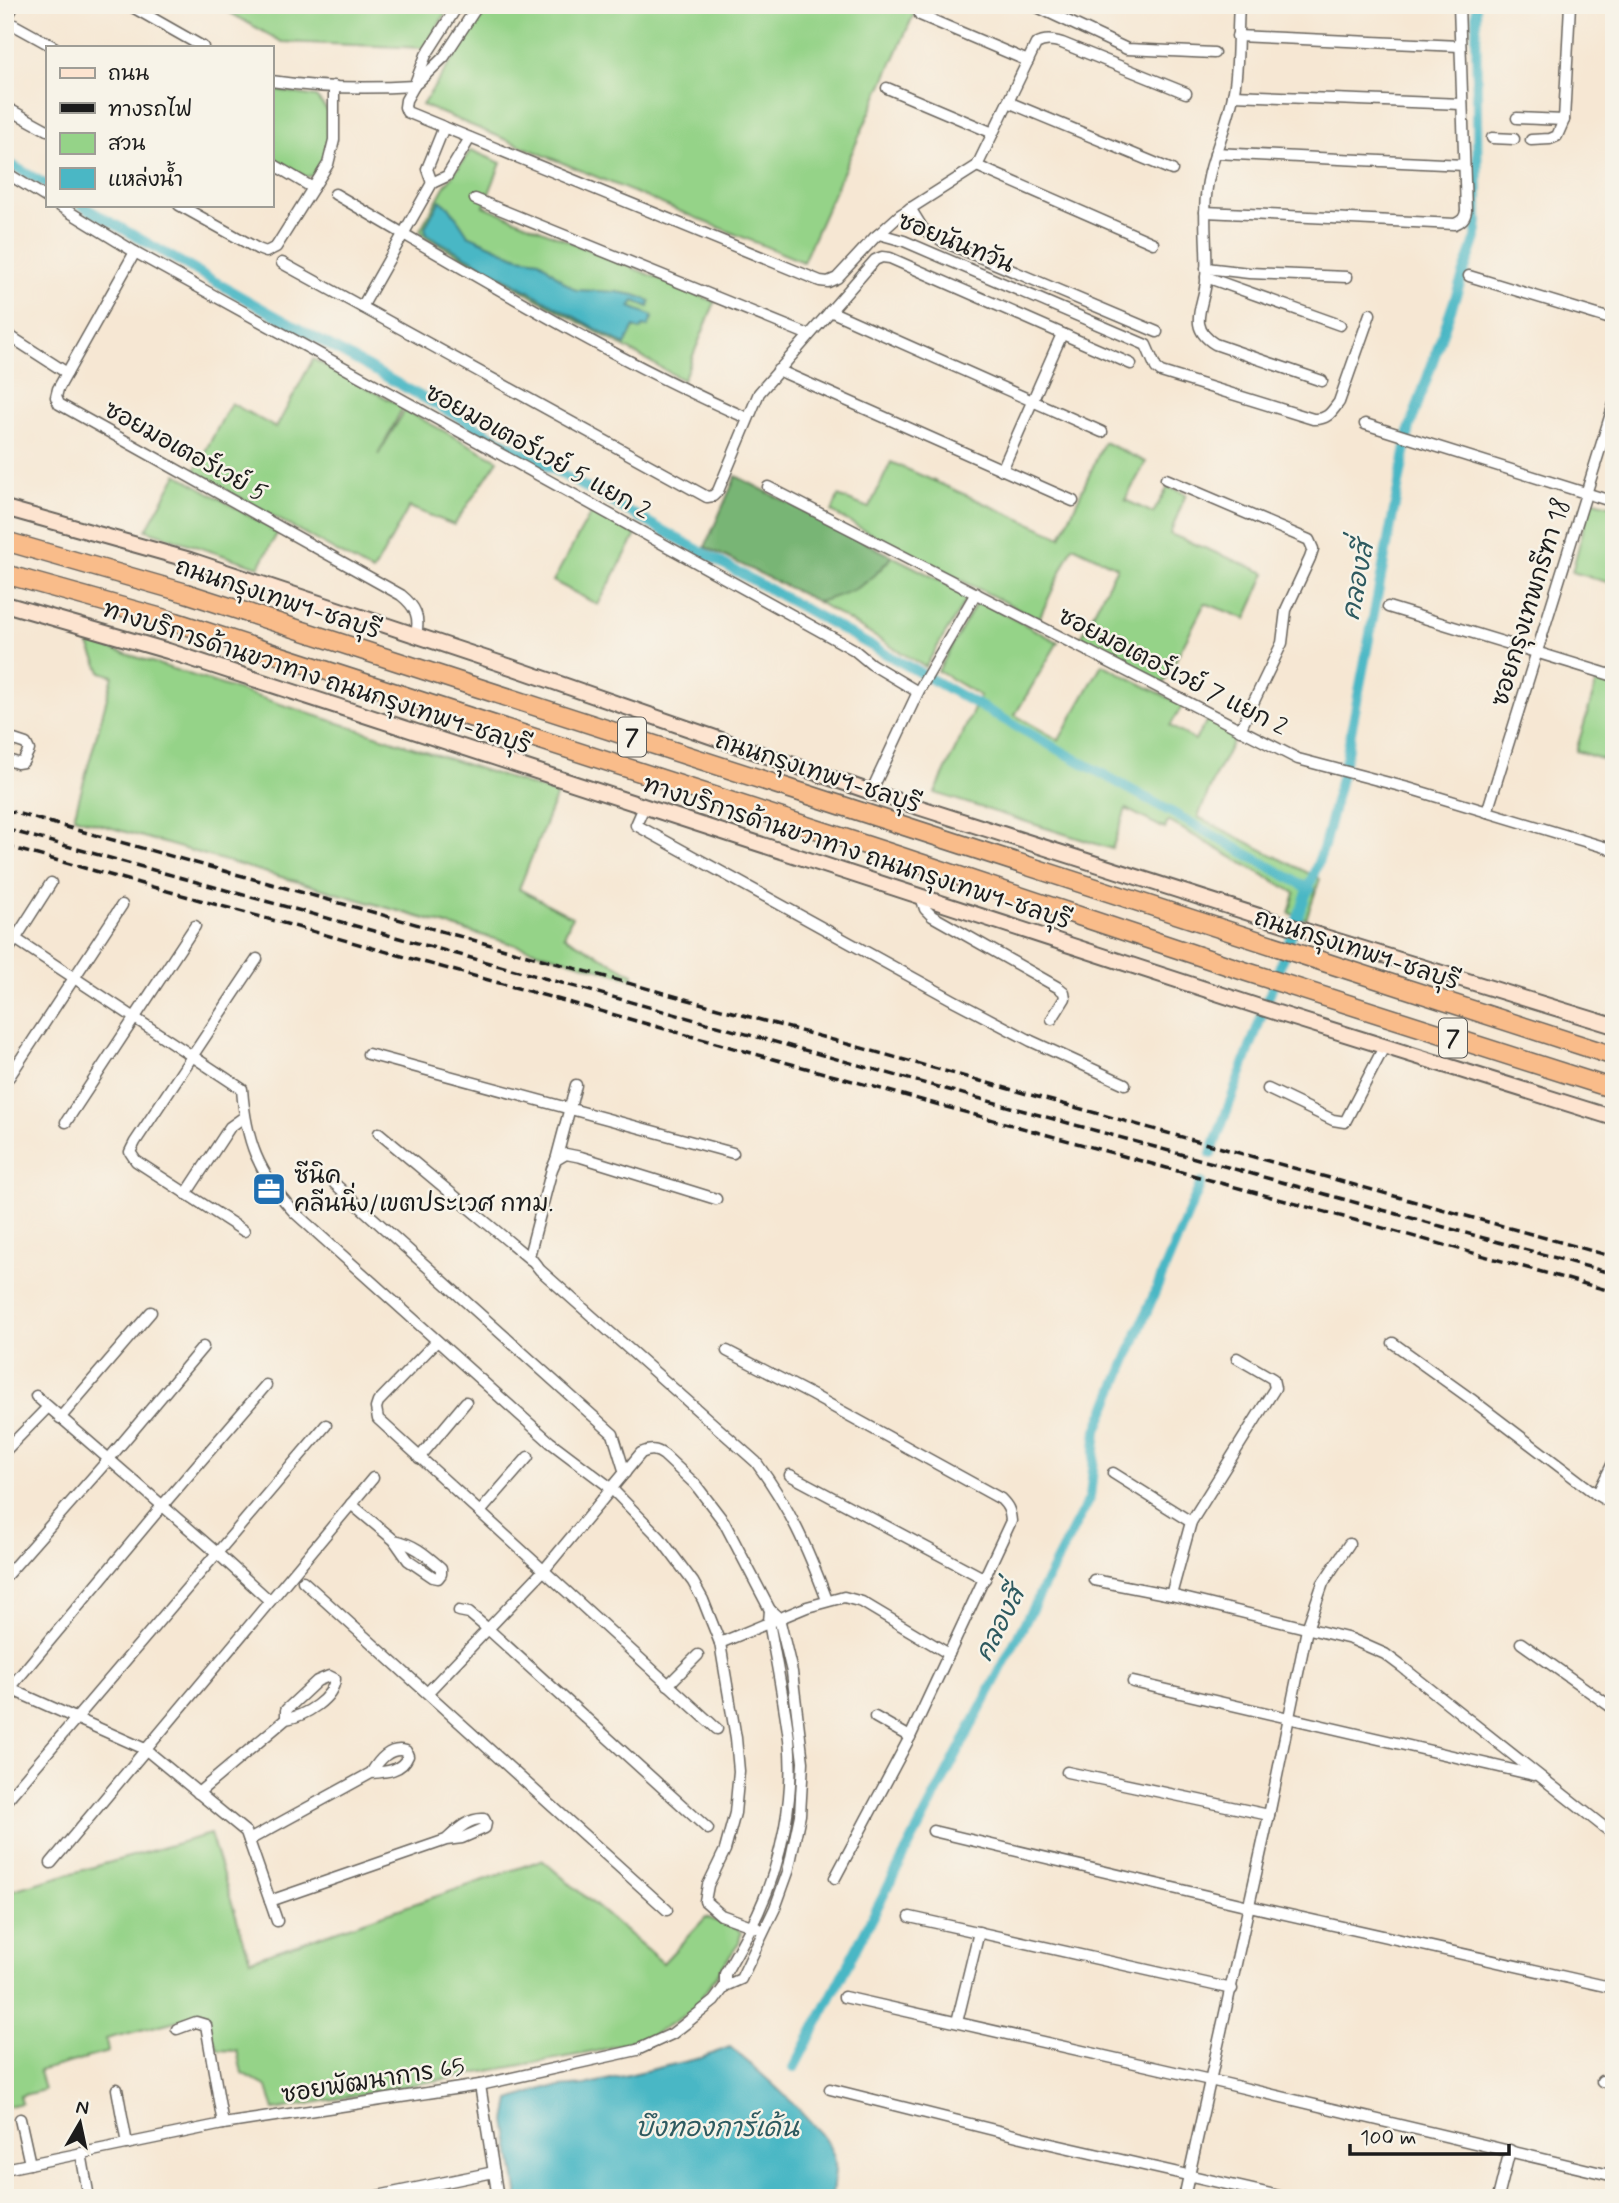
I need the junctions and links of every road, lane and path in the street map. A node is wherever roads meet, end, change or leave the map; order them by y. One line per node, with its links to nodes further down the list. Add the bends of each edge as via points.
1 (14, 5): 10 (street)
2 (129, 5): 13 (street)
3 (458, 5): 19 (street, ซอยนันทวัน, via 426,55)
4 (1033, 5): 15 (street, via 1127,48)
5 (1238, 5): 11 (street)
6 (1459, 5): 14 (street)
7 (1570, 5): 27 (street)
8 (475, 6): 19 (street, via 444,57)
9 (920, 15): 16 (street)
10 (5, 20): 12 (street)
11 (1237, 36): 14 (street); 22 (street)
12 (52, 46)
13 (201, 46)
14 (1460, 46): 24 (street)
15 (1214, 53)
16 (1028, 61): 21 (street, via 1036,44 1053,40); 23 (street)
17 (273, 81): 18 (street)
18 (334, 86): 19 (street); 42 (street, via 332,152)
19 (414, 86): 28 (street, ซอยนันทวัน, via 406,100 407,112)
20 (887, 88): 30 (street)
21 (1186, 93)
22 (1233, 95): 24 (street); 35 (street)
23 (1008, 102): 30 (street); 39 (street)
24 (1462, 104): 37 (street)
25 (5, 107): 29 (street)
26 (1517, 118): 27 (street)
27 (1564, 120): 34 (street, via 1556,136)
28 (444, 127): 31 (street, ซอยนันทวัน); 41 (street, via 427,169)
29 (46, 129)
30 (993, 133): 38 (street)
31 (470, 138): 41 (street, via 447,176); 51 (street, ซอยนันทวัน, via 820,281 837,278)
32 (1492, 138): 33 (street)
33 (1514, 139)
34 (1531, 140)
35 (1215, 153): 37 (street); 49 (street)
36 (273, 164): 42 (street)
37 (1464, 165): 49 (street, via 1466,211 1455,223)
38 (977, 166): 48 (street); 52 (street)
39 (1172, 170)
40 (5, 172): 44 (street)
41 (432, 183): 50 (street)
42 (313, 188): 47 (street, via 276,247 266,253)
43 (335, 194): 50 (street)
44 (46, 197)
45 (475, 199): 66 (street)
46 (60, 206): 53 (street, ซอยมอเตอร์เวย์ 5 แยก 2)
47 (181, 206)
48 (910, 208): 51 (street); 63 (street, via 923,229 944,242)
49 (1205, 212): 55 (street)
50 (404, 234): 58 (street); 73 (street, via 596,344)
51 (879, 234): 60 (street, ซอยนันทวัน, via 1146,345 1161,372 1312,419 1322,420 1339,402)
52 (1153, 243)
53 (135, 252): 69 (street, ซอยมอเตอร์เวย์ 5); 91 (street, ซอยมอเตอร์เวย์ 5 แยก 2)
54 (282, 263): 58 (street)
55 (1206, 272): 57 (street); 62 (street); 70 (street, via 1199,319 1205,337)
56 (1469, 276): 61 (street)
57 (1347, 277)
58 (362, 307): 73 (street, via 706,497 718,491)
59 (830, 311): 65 (street, via 875,260 883,257); 66 (street); 71 (street)
60 (1370, 314)
61 (1614, 320)
62 (1340, 325)
63 (1157, 332)
64 (5, 333): 69 (street)
65 (1062, 334): 67 (street); 71 (street)
66 (809, 335): 68 (street)
67 (1130, 364)
68 (778, 370): 73 (street); 76 (street)
69 (67, 373): 88 (street, ซอยมอเตอร์เวย์ 5, via 56,394 59,404 401,595 418,617)
70 (1322, 381)
71 (1032, 401): 75 (street); 76 (street)
72 (1614, 404): 79 (street, ซอยกรุงเทพกรีฑา 18)
73 (747, 418)
74 (1366, 424): 79 (street)
75 (1102, 432)
76 (1002, 470): 80 (street)
77 (1166, 479): 92 (street, via 1312,544 1286,610 1282,643)
78 (768, 487): 85 (street, ซอยมอเตอร์เวย์ 7 แยก 2)
79 (1586, 494): 81 (street); 89 (street, ซอยกรุงเทพกรีฑา 18)
80 (1073, 501)
81 (1614, 502)
82 (5, 508): 88 (main road, via 190,559)
83 (5, 541): 114 (highway, ถนนกรุงเทพฯ-ชลบุรี / 7, via 186,593)
84 (5, 574): 118 (highway, 7, via 176,622)
85 (975, 593): 91 (street); 92 (street, ซอยมอเตอร์เวย์ 7 แยก 2)
86 (5, 604): 96 (main road, ทางบริการด้านขวาทาง ถนนกรุงเทพฯ-ชลบุรี, via 168,651)
87 (1388, 607): 89 (street)
88 (416, 635): 95 (main road)
89 (1536, 653): 90 (street); 97 (street, ซอยกรุงเทพกรีฑา 18)
90 (1614, 676)
91 (920, 689): 95 (street)
92 (1240, 730): 97 (street, ซอยมอเตอร์เวย์ 7 แยก 2, via 1298,759)
93 (5, 737): 94 (street, via 26,744 29,750 23,762)
94 (5, 760)
95 (871, 792): 110 (main road)
96 (644, 807): 100 (main road, ทางบริการด้านขวาทาง ถนนกรุงเทพฯ-ชลบุรี); 116 (street, via 636,825 699,862 1031,1041)
97 (1487, 812): 98 (street, ซอยมอเตอร์เวย์ 7 แยก 2)
98 (1614, 850)
99 (51, 883): 104 (street)
100 (920, 897): 109 (street, via 932,916 1059,988 1065,998); 111 (main road, ทางบริการด้านขวาทาง ถนนกรุงเทพฯ-ชลบุรี)
101 (122, 905): 107 (street)
102 (195, 926): 108 (street)
103 (5, 932): 104 (street)
104 (16, 938): 105 (street); 107 (street)
105 (5, 955)
106 (257, 960): 113 (street)
107 (75, 978): 108 (street); 115 (street)
108 (135, 1017): 113 (street); 123 (street)
109 (1052, 1019)
110 (1614, 1026)
111 (1384, 1046): 119 (street, via 1345,1122); 122 (main road, ทางบริการด้านขวาทาง ถนนกรุงเทพฯ-ชลบุรี)
112 (368, 1054): 120 (street)
113 (193, 1056): 121 (street, via 242,1089); 128 (street, via 130,1152 136,1161)
114 (1614, 1056)
115 (9, 1077)
116 (1125, 1084)
117 (576, 1085): 120 (street)
118 (1614, 1088)
119 (1268, 1089)
120 (570, 1108): 125 (street); 126 (street)
121 (244, 1117): 128 (street, via 230,1127); 133 (street, via 271,1186)
122 (1614, 1118)
123 (66, 1122)
124 (379, 1133): 131 (street)
125 (733, 1153)
126 (556, 1160): 129 (street, via 571,1155); 131 (street, via 529,1251)
127 (335, 1184): 149 (street, via 613,1434)
128 (186, 1194): 130 (street)
129 (716, 1199)
130 (244, 1231)
131 (531, 1261): 169 (street, via 756,1462 804,1539)
132 (151, 1312): 142 (street)
133 (438, 1341): 146 (street, via 376,1408 377,1419); 153 (street, via 550,1442)
134 (1393, 1343): 154 (street)
135 (203, 1348): 147 (street)
136 (727, 1351): 165 (street, via 1001,1499 1009,1507 1011,1521)
137 (1237, 1358): 159 (street, via 1273,1379 1275,1388)
138 (266, 1385): 157 (street)
139 (36, 1396): 141 (street)
140 (466, 1402): 146 (street)
141 (48, 1407): 142 (street); 144 (street)
142 (60, 1418): 147 (street)
143 (326, 1425): 162 (street)
144 (5, 1451)
145 (528, 1457): 158 (street)
146 (419, 1458): 158 (street)
147 (108, 1460): 157 (street); 164 (street)
148 (1614, 1461): 154 (street)
149 (625, 1473): 153 (street); 172 (street, via 641,1453 659,1451 695,1484 724,1522)
150 (1113, 1473): 159 (street)
151 (790, 1475): 165 (street)
152 (373, 1478): 155 (street)
153 (611, 1488): 163 (street); 175 (street, via 660,1538 693,1582)
154 (1597, 1495): 156 (street)
155 (351, 1504): 160 (street); 170 (street)
156 (1614, 1505)
157 (162, 1506): 162 (street); 181 (street)
158 (481, 1512): 163 (street)
159 (1191, 1522): 168 (street)
160 (394, 1540): 160 (street, via 406,1542 441,1568 438,1578 408,1560)
161 (1349, 1544): 174 (street, via 1322,1583)
162 (217, 1553): 170 (street); 186 (street)
163 (544, 1570): 173 (street); 180 (street)
164 (5, 1577)
165 (985, 1579): 177 (street)
166 (1094, 1580): 168 (street)
167 (303, 1581): 182 (street)
168 (1171, 1595): 174 (street)
169 (827, 1600): 172 (street); 177 (street, via 844,1597 862,1602)
170 (270, 1601): 190 (street)
171 (458, 1611): 173 (street, via 469,1613)
172 (774, 1620): 175 (street); 209 (street, ซอยพัฒนาการ 65, via 790,1781 780,1847); 210 (street, ซอยพัฒนาการ 65, via 792,1672 803,1762 800,1815 788,1872)
173 (488, 1629): 182 (street); 197 (street)
174 (1307, 1629): 184 (street); 193 (street, via 1351,1639 1385,1654)
175 (720, 1643): 209 (street, via 739,1771 731,1829 705,1900 721,1915)
176 (1521, 1643): 183 (street)
177 (948, 1654): 189 (street)
178 (698, 1655): 180 (street)
179 (1133, 1682): 184 (street)
180 (668, 1685): 188 (street)
181 (7, 1690): 186 (street)
182 (428, 1692): 206 (street)
183 (1614, 1709)
184 (1288, 1716): 193 (street); 196 (street)
185 (875, 1717): 189 (street)
186 (76, 1719): 190 (street); 195 (street)
187 (286, 1719): 187 (street, via 286,1710 317,1681 329,1676 335,1679 334,1687 301,1717); 194 (street)
188 (717, 1729)
189 (910, 1737): 203 (street)
190 (145, 1749): 194 (street); 202 (street)
191 (1067, 1772): 196 (street)
192 (371, 1773): 200 (street)
193 (1538, 1776): 199 (street)
194 (198, 1793): 200 (street, via 246,1832)
195 (5, 1802)
196 (1269, 1815): 205 (street)
197 (708, 1829)
198 (933, 1831): 205 (street)
199 (1614, 1835)
200 (249, 1840): 204 (street)
201 (446, 1840): 204 (street)
202 (51, 1863)
203 (835, 1878)
204 (270, 1901): 208 (street)
205 (1250, 1906): 213 (street); 214 (street)
206 (667, 1910)
207 (910, 1917): 211 (street)
208 (277, 1921)
209 (751, 1926): 210 (street); 212 (street, ซอยพัฒนาการ 65, via 725,1974)
210 (764, 1931): 212 (street, ซอยพัฒนาการ 65, via 741,1979)
211 (979, 1932): 214 (street); 216 (street)
212 (725, 1986): 221 (street, ซอยพัฒนาการ 65, via 714,2001 672,2034 637,2050)
213 (1614, 1988)
214 (1232, 1989): 218 (street)
215 (844, 1997): 216 (street)
216 (957, 2022): 218 (street)
217 (177, 2029): 225 (street, via 196,2022 206,2025)
218 (1210, 2080): 227 (street); 232 (street)
219 (1602, 2081): 220 (street)
220 (1614, 2083)
221 (480, 2085): 225 (street, ซอยพัฒนาการ 65); 231 (street)
222 (117, 2089): 226 (street)
223 (830, 2090): 232 (street)
224 (20, 2119): 229 (street)
225 (223, 2124): 226 (street, ซอยพัฒนาการ 65)
226 (127, 2144): 228 (street, ซอยพัฒนาการ 65)
227 (1510, 2150): 233 (street); 239 (street)
228 (80, 2153): 229 (street, ซอยพัฒนาการ 65); 234 (street)
229 (30, 2164): 230 (street, ซอยพัฒนาการ 65)
230 (5, 2169)
231 (494, 2172): 235 (street); 236 (street)
232 (1188, 2175): 237 (street); 238 (street)
233 (1614, 2176)
234 (89, 2198)
235 (368, 2198)
236 (498, 2198)
237 (1184, 2198)
238 (1288, 2198)
239 (1498, 2198)

